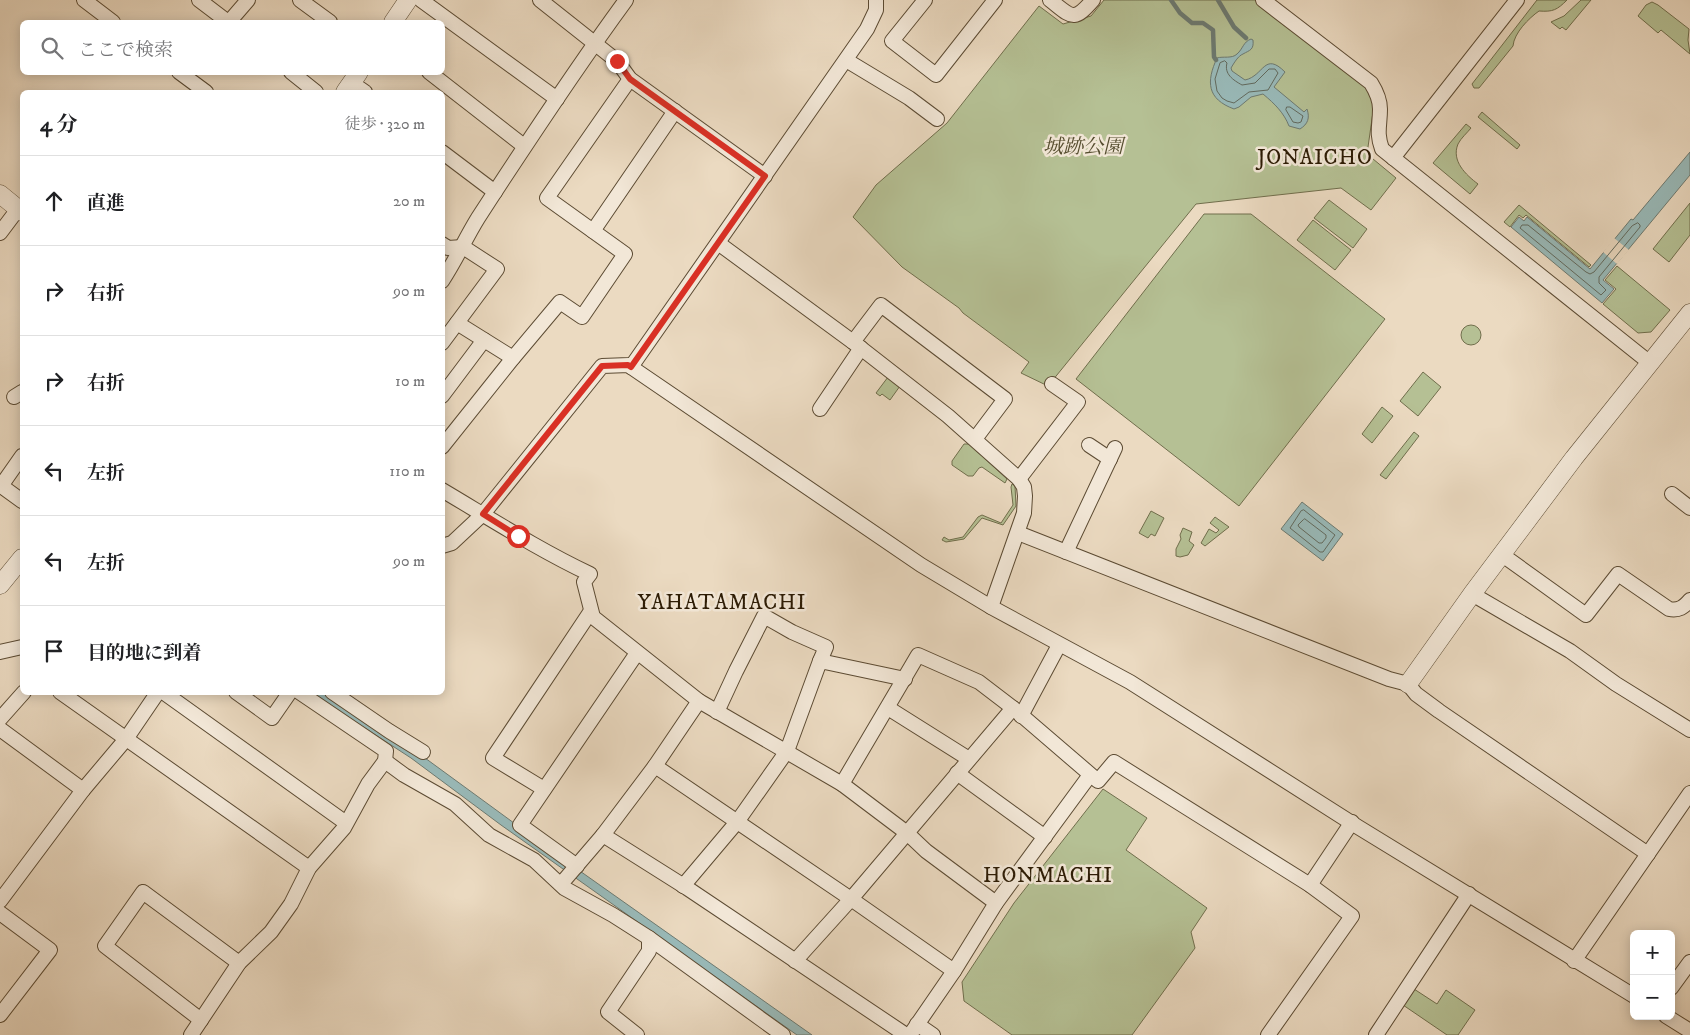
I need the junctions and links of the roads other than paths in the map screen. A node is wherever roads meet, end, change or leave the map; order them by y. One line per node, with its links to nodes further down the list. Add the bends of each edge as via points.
1 (84, 0): 15 (street)
2 (199, 0): 16 (street)
3 (248, 0): 17 (street)
4 (300, 0): 18 (street)
5 (540, 0): 22 (street)
6 (626, 0): 22 (street)
7 (876, 0): 23 (street, via 876,10 867,29)
8 (925, 0): 9 (street, via 892,40 936,75)
9 (995, 0)
10 (1050, 0): 11 (street, via 1076,16)
11 (1094, 0)
12 (1263, 0): 35 (street, via 1371,83 1380,108 1378,136 1382,149)
13 (1517, 0): 35 (street)
14 (409, 1): 19 (street); 20 (street)
15 (110, 20)
16 (226, 20)
17 (231, 20)
18 (327, 20)
19 (395, 20)
20 (438, 20)
21 (445, 25): 30 (street)
22 (594, 43): 27 (street, via 617,61); 30 (street)
23 (846, 60): 32 (street); 36 (street)
24 (183, 75): 28 (street)
25 (295, 75): 29 (street)
26 (433, 75): 33 (street)
27 (630, 79): 31 (street); 40 (street, via 547,198)
28 (203, 90)
29 (314, 90)
30 (556, 99): 33 (street)
31 (675, 111): 36 (street); 40 (street)
32 (937, 119)
33 (524, 146): 37 (street)
34 (445, 154): 37 (street)
35 (1393, 158): 52 (street)
36 (765, 176): 42 (street)
37 (495, 192): 44 (street, via 465,238)
38 (0, 194): 39 (street)
39 (20, 210): 41 (street)
40 (593, 231): 51 (street, via 625,254 582,317 560,302)
41 (0, 233)
42 (718, 243): 50 (street); 53 (street)
43 (445, 246): 44 (street)
44 (463, 247): 45 (street); 47 (street, via 497,268)
45 (445, 277)
46 (1690, 313): 52 (street)
47 (457, 323): 48 (street); 49 (street)
48 (445, 340)
49 (484, 340): 51 (street); 55 (street)
50 (857, 344): 56 (street); 57 (street); 57 (street, via 881,305 1005,398)
51 (513, 358): 58 (street)
52 (1650, 363): 71 (street)
53 (631, 367): 67 (street, via 602,366); 76 (street, via 889,545)
54 (1052, 384): 61 (street, via 1078,402)
55 (445, 392)
56 (820, 409)
57 (975, 439): 61 (street)
58 (445, 443)
59 (1089, 445): 70 (street, via 1112,454)
60 (20, 459): 62 (street)
61 (1019, 479): 68 (street, via 1024,487 1025,504)
62 (4, 481): 65 (street)
63 (445, 492): 67 (street)
64 (1672, 494): 66 (street)
65 (20, 499)
66 (1690, 508)
67 (483, 514): 69 (street, via 452,543); 77 (street, via 590,574 584,582)
68 (1018, 533): 70 (street); 76 (street)
69 (445, 545)
70 (1066, 552): 84 (street)
71 (1501, 554): 74 (street); 75 (street, via 1586,615 1618,574 1669,609 1683,608)
72 (20, 560): 73 (street)
73 (0, 585)
74 (1472, 594): 84 (street); 101 (street, via 1570,651)
75 (1690, 600)
76 (991, 607): 78 (street)
77 (591, 611): 81 (street, via 592,618); 113 (street, via 493,758)
78 (1060, 644): 97 (street); 118 (street, via 1130,682)
79 (20, 647): 80 (street)
80 (0, 652)
81 (637, 653): 93 (street); 113 (street)
82 (820, 661): 83 (street); 96 (street, via 826,647 764,616); 105 (street)
83 (905, 679): 95 (street); 97 (street, via 918,655 979,682)
84 (1408, 684): 123 (street, via 1439,712)
85 (21, 695): 98 (street)
86 (64, 695): 103 (street)
87 (156, 695): 103 (street)
88 (167, 695): 119 (street)
89 (240, 695): 90 (street, via 272,718)
90 (288, 695)
91 (303, 695): 99 (street)
92 (336, 695): 94 (street)
93 (700, 701): 96 (street); 109 (street)
94 (356, 708): 99 (street); 102 (street)
95 (888, 708): 107 (street); 112 (street)
96 (717, 712): 105 (street)
97 (1017, 712): 107 (street); 111 (street)
98 (0, 719)
99 (345, 723): 104 (street)
100 (0, 729): 114 (street)
101 (1690, 730)
102 (389, 731): 104 (street); 106 (street)
103 (126, 739): 114 (street); 125 (street)
104 (377, 745): 108 (street, via 386,751)
105 (787, 751): 112 (street); 117 (street)
106 (423, 752)
107 (969, 759): 110 (street)
108 (385, 761): 119 (street); 126 (street, via 455,804 489,835 534,860)
109 (655, 766): 117 (street); 121 (street)
110 (957, 773): 120 (street); 122 (street)
111 (1090, 776): 122 (street); 127 (street, via 1098,781 1114,762)
112 (842, 784): 120 (street)
113 (544, 789): 124 (street, via 520,825)
114 (83, 790): 131 (street)
115 (1690, 793): 116 (street)
116 (1685, 810): 123 (street)
117 (737, 822): 128 (street); 130 (street)
118 (1352, 822): 127 (street); 129 (street)
119 (346, 823): 125 (street)
120 (907, 833): 130 (street); 132 (street)
121 (603, 835): 124 (street); 128 (street)
122 (1045, 837): 132 (street)
123 (1648, 854): 136 (street)
124 (577, 866): 126 (street)
125 (310, 868): 138 (street, via 291,904 271,932)
126 (561, 884): 134 (street)
127 (1310, 885): 152 (street, via 1352,916)
128 (684, 886): 135 (street)
129 (1469, 894): 136 (street); 153 (street)
130 (850, 899): 135 (street); 139 (street)
131 (0, 901)
132 (996, 903): 139 (street)
133 (0, 913): 142 (street, via 50,950)
134 (649, 938): 148 (street, via 649,951 608,1012); 149 (street)
135 (795, 961): 150 (street)
136 (1574, 961): 141 (street)
137 (1690, 962): 140 (street)
138 (239, 964): 143 (street); 143 (street, via 143,892 105,946)
139 (954, 972): 145 (street)
140 (1675, 983)
141 (1630, 994)
142 (0, 1015)
143 (201, 1020): 147 (street)
144 (1672, 1020): 146 (street)
145 (914, 1030): 151 (street)
146 (1690, 1031)
147 (191, 1035)
148 (637, 1035)
149 (782, 1035)
150 (906, 1035)
151 (932, 1035)
152 (1268, 1035)
153 (1376, 1035)

